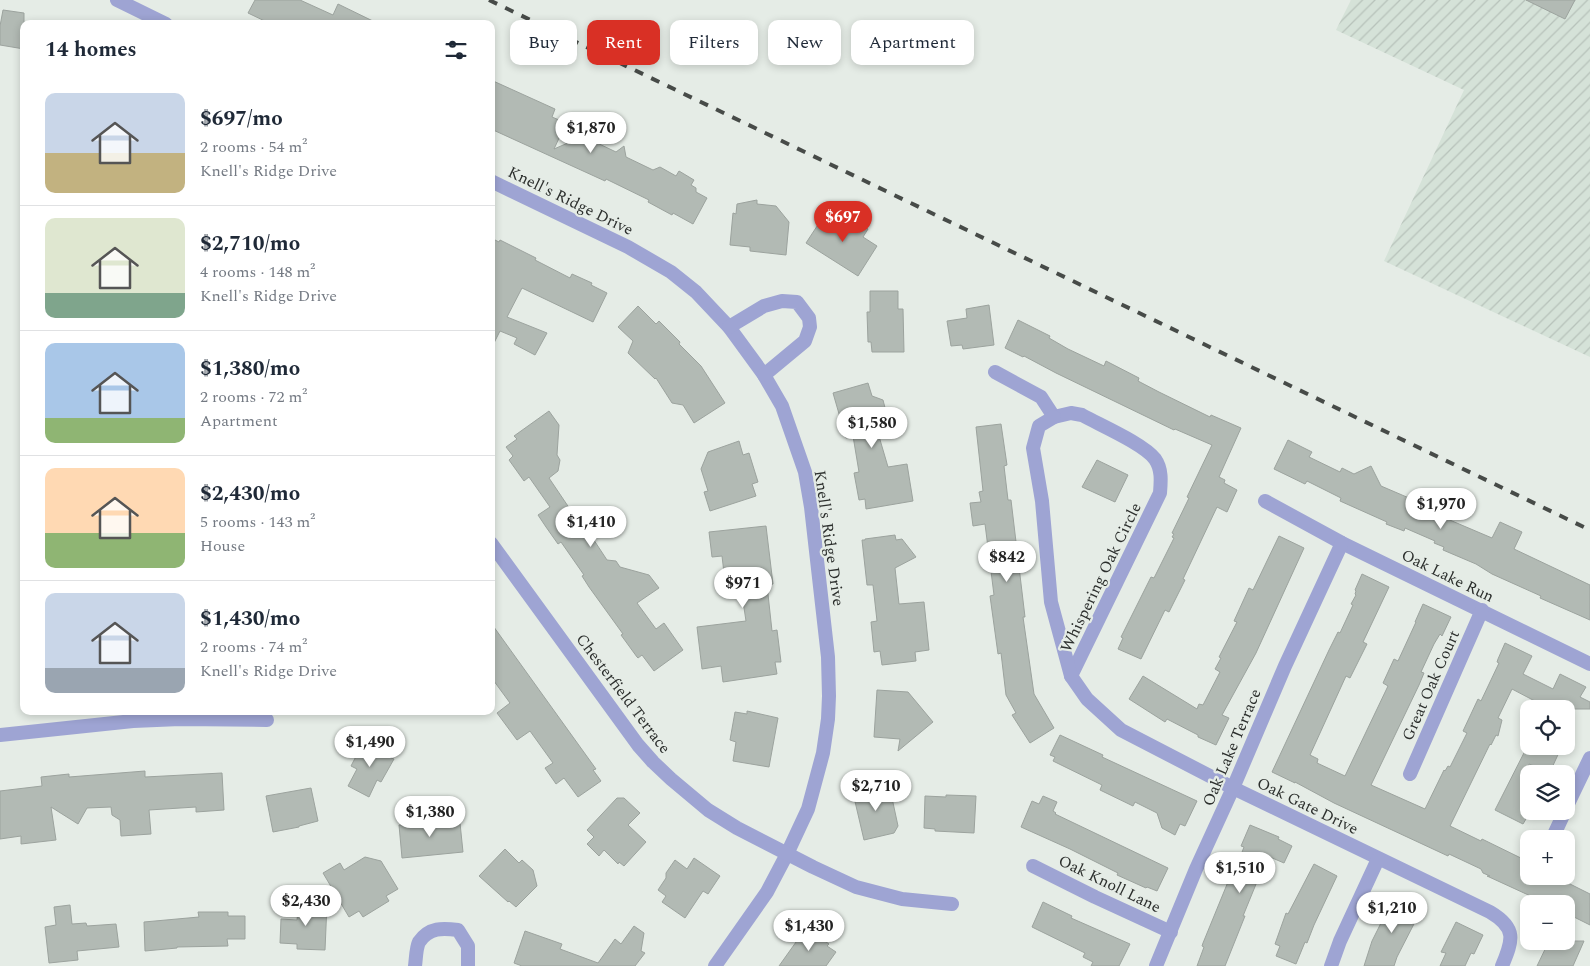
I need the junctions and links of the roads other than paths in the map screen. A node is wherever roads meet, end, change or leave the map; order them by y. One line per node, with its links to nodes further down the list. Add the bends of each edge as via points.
1 (117, 0): 2 (street)
2 (158, 20)
3 (495, 183): 4 (street, Knell's Ridge Drive, via 628,247 671,272 696,292)
4 (729, 327): 6 (street, Knell's Ridge Drive); 6 (street, via 764,306 782,301 797,302 809,318 810,327 805,341)
5 (995, 372): 7 (street, via 1041,397)
6 (764, 375): 21 (street, Knell's Ridge Drive, via 782,406 805,472 828,657 828,719 823,753 808,810)
7 (1054, 417): 13 (street, Whispering Oak Circle, via 1039,426 1033,448 1042,501 1051,602); 13 (street, Whispering Oak Circle, via 1071,413 1082,415 1146,449 1156,460 1162,476 1160,493)
8 (1265, 501): 9 (street, Oak Lake Run)
9 (1342, 543): 11 (street, Oak Lake Run); 19 (street, Oak Lake Terrace, via 1285,666)
10 (495, 548): 21 (street, Chesterfield Terrace, via 653,762 708,810)
11 (1482, 610): 12 (street, Oak Lake Run); 18 (street, Great Oak Court)
12 (1590, 664)
13 (1071, 676): 19 (street, Oak Gate Drive, via 1087,699 1120,730)
14 (171, 716): 15 (street); 16 (street)
15 (267, 720)
16 (0, 736)
17 (1590, 758): 20 (street)
18 (1410, 774)
19 (1234, 788): 22 (street, Oak Gate Drive); 25 (street, Oak Lake Terrace)
20 (1575, 790)
21 (787, 854): 24 (street, Chesterfield Terrace, via 856,887 902,899); 28 (street, Knell's Ridge Drive, via 767,892)
22 (1378, 859): 30 (street, via 1340,941); 31 (street, Oak Gate Drive, via 1502,919 1510,935 1510,947)
23 (1033, 866): 25 (street, Oak Knoll Lane)
24 (952, 904)
25 (1171, 932): 29 (street, Oak Lake Terrace)
26 (415, 966): 27 (street, via 418,943 440,927 458,930 468,946)
27 (468, 966)
28 (715, 966)
29 (1156, 966)
30 (1332, 966)
31 (1502, 966)

